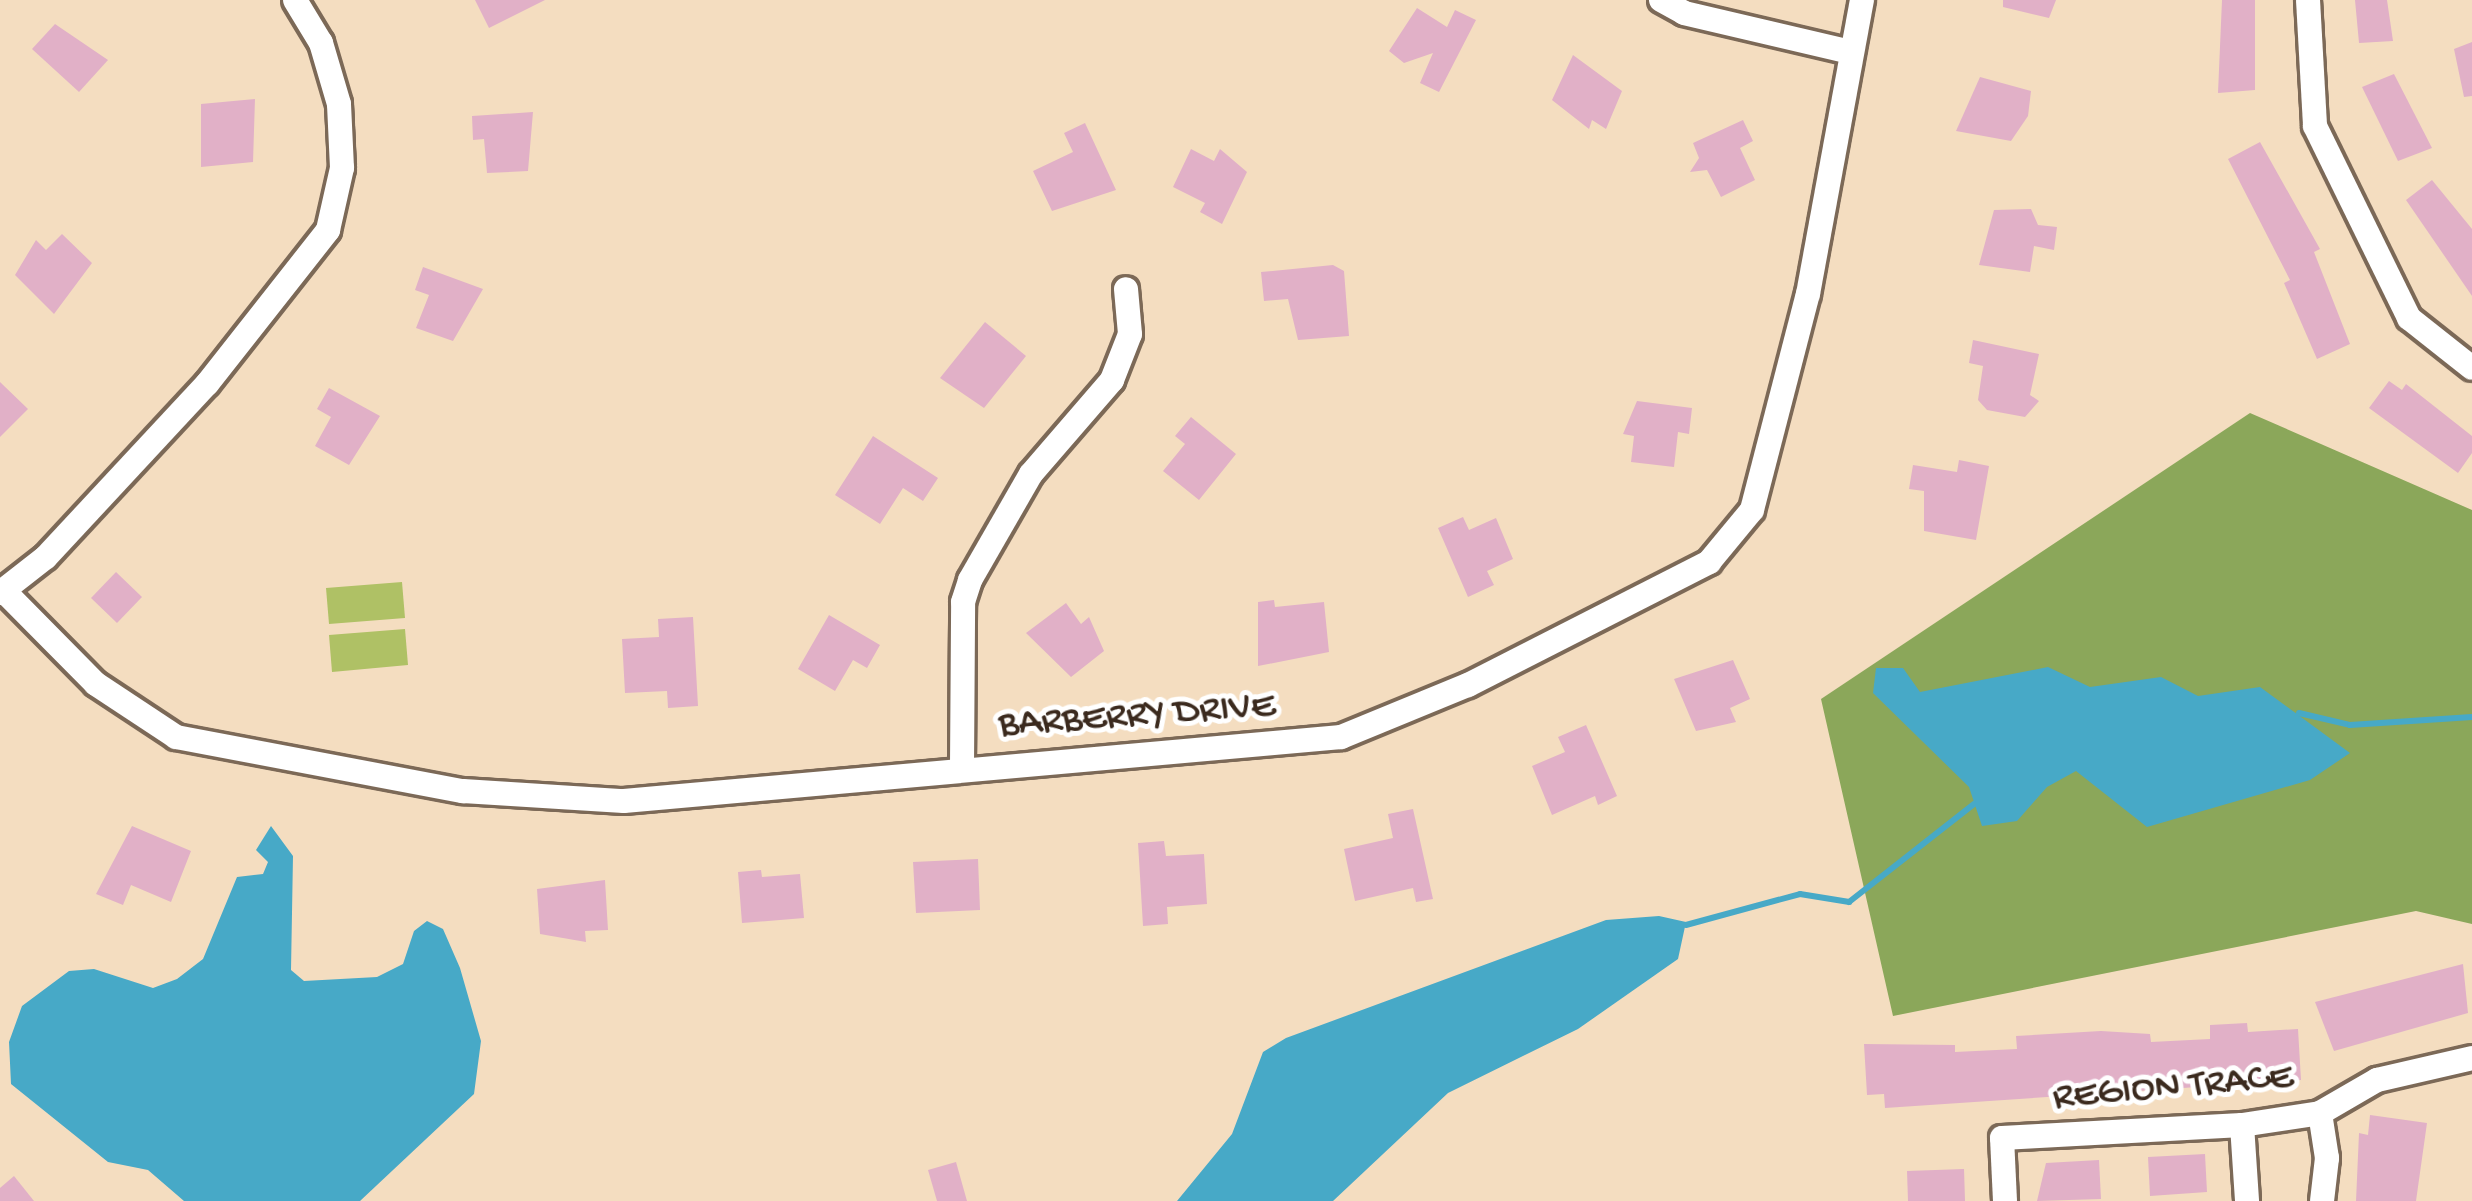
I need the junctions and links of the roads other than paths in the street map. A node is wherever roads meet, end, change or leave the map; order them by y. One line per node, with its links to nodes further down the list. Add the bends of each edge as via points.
1 (296, 0): 8 (street, via 322,43 339,104 342,168 328,230 207,384 46,557)
2 (1660, 0): 5 (street)
3 (1862, 0): 5 (street, BARBERRY DRIVE)
4 (2308, 0): 7 (street, via 2315,126 2409,318)
5 (1850, 52): 9 (street, BARBERRY DRIVE, via 1781,414 1752,510 1709,562 1468,685 1341,737)
6 (1126, 289): 9 (street, via 1130,334 1112,380 1031,474 970,580 963,602)
7 (2472, 368)
8 (1, 592): 9 (street, BARBERRY DRIVE, via 148,722 207,747 301,766 463,791 625,801)
9 (962, 765)
10 (2472, 1058): 11 (street, REGION TRACE, via 2377,1080)
11 (2320, 1113): 12 (street, REGION TRACE); 15 (street, via 2327,1158)
12 (2242, 1125): 13 (street, REGION TRACE, via 2002,1138); 14 (street)
13 (2005, 1201)
14 (2247, 1201)
15 (2321, 1201)

